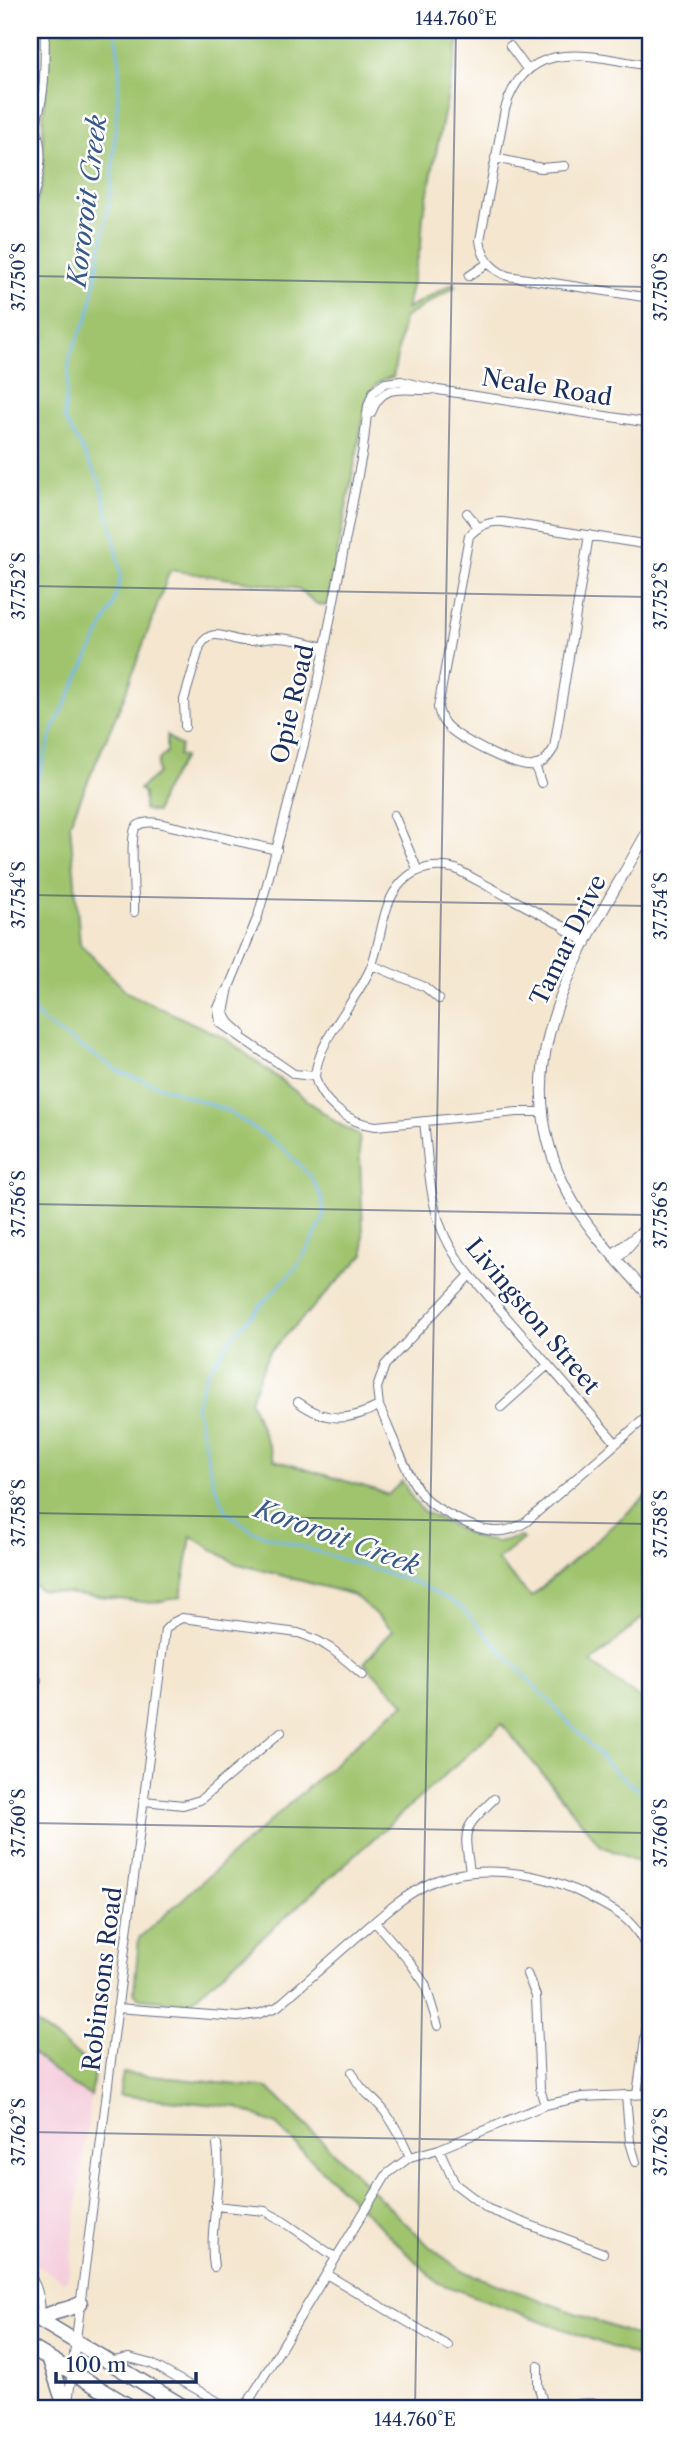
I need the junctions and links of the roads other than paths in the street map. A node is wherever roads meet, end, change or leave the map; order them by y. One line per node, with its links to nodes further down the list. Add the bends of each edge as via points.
1 (45, 30): 5 (street, via 40,114)
2 (510, 46): 4 (street)
3 (650, 66): 4 (street, via 572,55 554,56)
4 (527, 69): 6 (street, via 508,98)
5 (32, 125): 8 (street, via 39,135 40,158)
6 (495, 158): 7 (street, via 548,169); 9 (street, via 480,240)
7 (565, 166)
8 (30, 208)
9 (488, 263): 10 (street); 11 (street, via 508,276)
10 (470, 276)
11 (650, 298)
12 (387, 387): 13 (street, Neale Road, via 438,390); 20 (street, Opie Road, via 368,422)
13 (650, 423)
14 (467, 513): 15 (street)
15 (478, 527): 16 (street, via 503,522); 22 (street, via 467,542 438,708 443,722 454,732 510,762)
16 (589, 536): 18 (street); 22 (street, via 557,739 550,755)
17 (30, 540): 19 (street, via 34,563)
18 (650, 545)
19 (30, 577)
20 (325, 646): 21 (street, via 287,638 247,641 223,634 210,636 200,646 184,700); 26 (street, Opie Road)
21 (185, 727)
22 (536, 765): 23 (street)
23 (541, 783)
24 (394, 815): 27 (street)
25 (650, 827): 29 (street, Tamar Drive)
26 (277, 850): 28 (street, via 158,823 142,824 134,830 131,843); 32 (street, Opie Road, via 258,916 221,1012 247,1041 294,1074)
27 (418, 871): 29 (street, via 438,866 456,869); 30 (street, via 402,881 391,898)
28 (134, 912)
29 (588, 940): 33 (street, Tamar Drive, via 550,1026 542,1072)
30 (372, 965): 31 (street, via 425,987); 32 (street, via 321,1052)
31 (439, 999)
32 (316, 1076): 34 (street, via 328,1100 359,1123)
33 (543, 1109): 34 (street); 36 (street, Tamar Drive, via 552,1154 570,1196)
34 (424, 1122): 37 (street, Livingston Street, via 437,1218 450,1249)
35 (650, 1225): 36 (street)
36 (615, 1257): 38 (street, Tamar Drive)
37 (470, 1276): 39 (street, Livingston Street); 41 (street, via 385,1365 377,1388)
38 (650, 1297)
39 (548, 1365): 42 (street); 44 (street, Livingston Street)
40 (298, 1402): 41 (street, via 318,1414 344,1419)
41 (379, 1406): 44 (street, via 425,1498 487,1530 519,1526)
42 (501, 1407)
43 (650, 1414): 44 (street)
44 (616, 1443)
45 (363, 1675): 48 (street, Robinsons Road, via 333,1648 299,1633 182,1618 172,1623 163,1641)
46 (281, 1731): 48 (street, via 200,1800 183,1805)
47 (494, 1799): 49 (street, via 469,1824)
48 (144, 1801): 54 (street, Robinsons Road)
49 (470, 1872): 50 (street, via 429,1884 398,1901); 51 (street, via 513,1873 561,1883 624,1916 642,1935)
50 (375, 1922): 54 (street, via 278,2007 258,2014 237,2017); 55 (street, via 425,1984)
51 (650, 1955)
52 (527, 1974): 60 (street, via 536,1996 540,2090)
53 (650, 2005): 57 (street)
54 (117, 2008): 71 (street, Robinsons Road)
55 (438, 2026)
56 (352, 2072): 63 (street, via 359,2087 399,2131)
57 (637, 2094): 58 (street); 59 (street)
58 (650, 2094)
59 (626, 2096): 60 (street, via 582,2097); 64 (street)
60 (545, 2105): 62 (street)
61 (217, 2145): 65 (street, via 220,2166)
62 (439, 2149): 63 (street); 66 (street, via 455,2184 488,2209)
63 (410, 2157): 67 (street, via 387,2174)
64 (636, 2161)
65 (215, 2206): 67 (street, via 265,2211); 68 (street)
66 (603, 2253)
67 (335, 2257): 69 (street)
68 (214, 2267)
69 (326, 2274): 74 (street); 85 (street)
70 (30, 2276): 72 (street, via 42,2308)
71 (80, 2304): 72 (highway); 73 (street, Robinsons Road)
72 (35, 2317): 73 (highway)
73 (75, 2342): 77 (highway); 79 (street, Robinsons Road)
74 (448, 2346)
75 (30, 2347): 76 (highway)
76 (50, 2360): 79 (highway); 81 (highway)
77 (109, 2362): 80 (highway); 83 (highway); 84 (street, via 130,2358 152,2364)
78 (538, 2367): 86 (street)
79 (71, 2372): 80 (highway); 81 (street)
80 (105, 2392): 82 (highway)
81 (66, 2409)
82 (134, 2409)
83 (187, 2409)
84 (231, 2409)
85 (244, 2409)
86 (545, 2409): 87 (street, via 579,2402)
87 (622, 2409)

